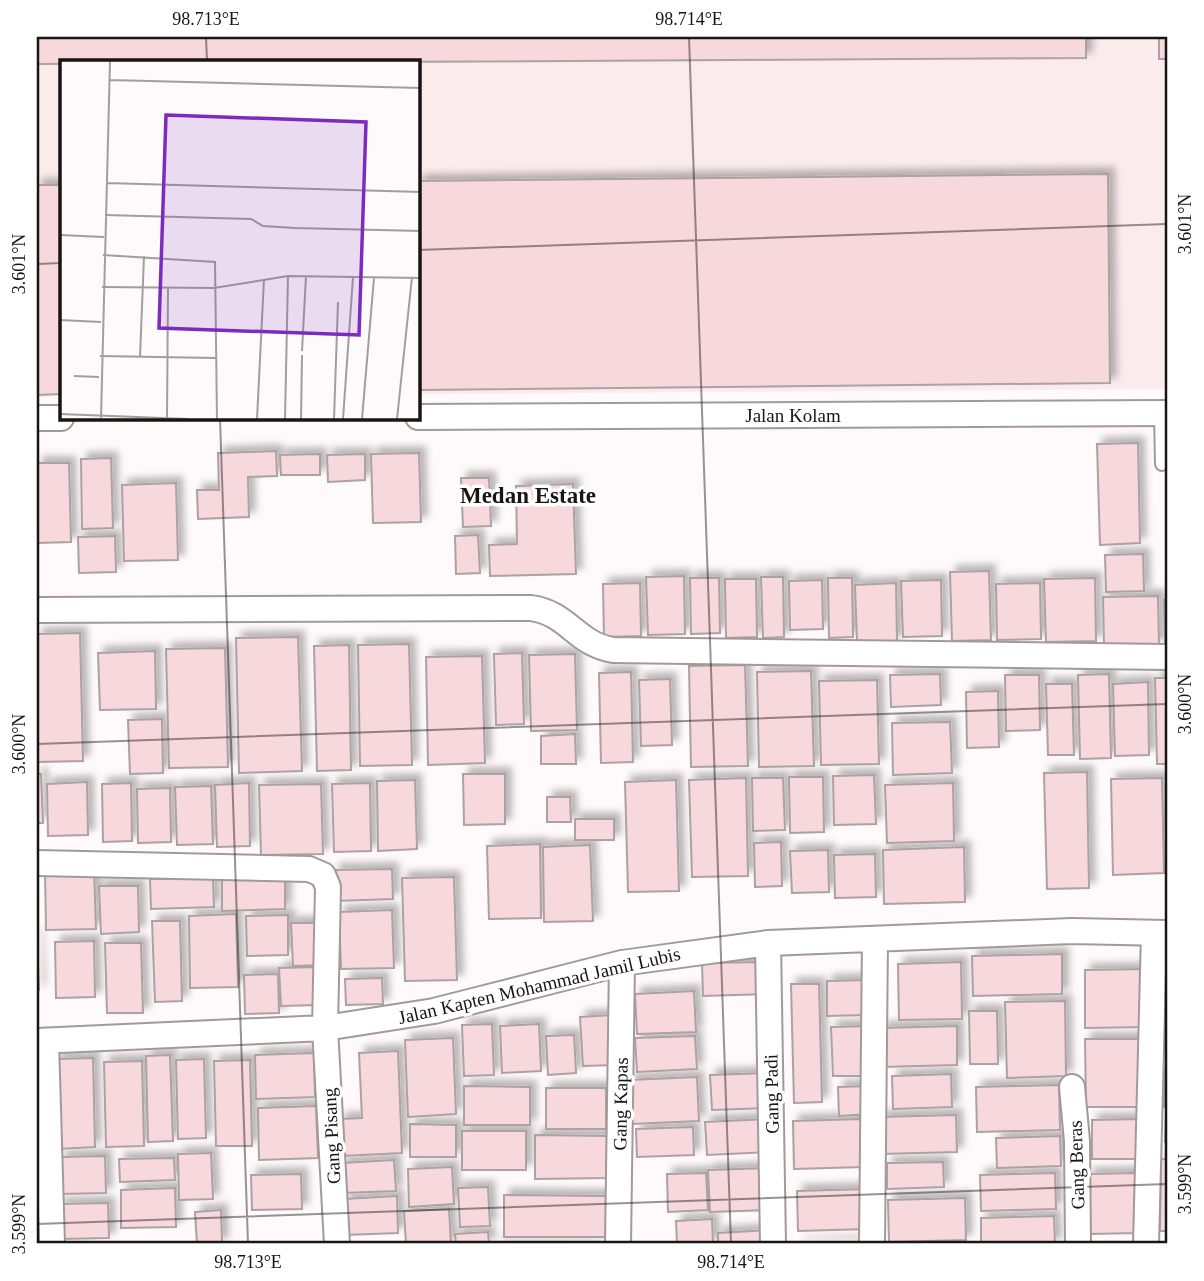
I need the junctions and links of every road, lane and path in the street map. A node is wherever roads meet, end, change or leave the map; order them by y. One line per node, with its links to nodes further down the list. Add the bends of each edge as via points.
1 (1164, 414): 2 (street, Jalan Kolam); 5 (lane)
2 (420, 416)
3 (37, 418): 4 (street)
4 (60, 418)
5 (1162, 464)
6 (37, 610): 7 (street, via 531,608 556,613 586,641 613,650)
7 (1167, 657)
8 (37, 863): 13 (street, Gang Pisang, via 317,870 328,887)
9 (1161, 933): 10 (street, Jalan Kapten Mohammad Jamil Lubis, via 1072,931); 22 (street)
10 (875, 939): 11 (street, Jalan Kapten Mohammad Jamil Lubis); 20 (street)
11 (768, 943): 12 (street, Jalan Kapten Mohammad Jamil Lubis); 19 (street, Gang Padi)
12 (622, 963): 13 (street, Jalan Kapten Mohammad Jamil Lubis, via 434,1011); 18 (street, Gang Kapas)
13 (325, 1028): 14 (street, Jalan Kapten Mohammad Jamil Lubis); 17 (street, Gang Pisang)
14 (42, 1041): 16 (street)
15 (1072, 1087): 21 (street, Gang Beras)
16 (52, 1244)
17 (337, 1244)
18 (618, 1244)
19 (773, 1244)
20 (872, 1244)
21 (1078, 1244)
22 (1146, 1244)

